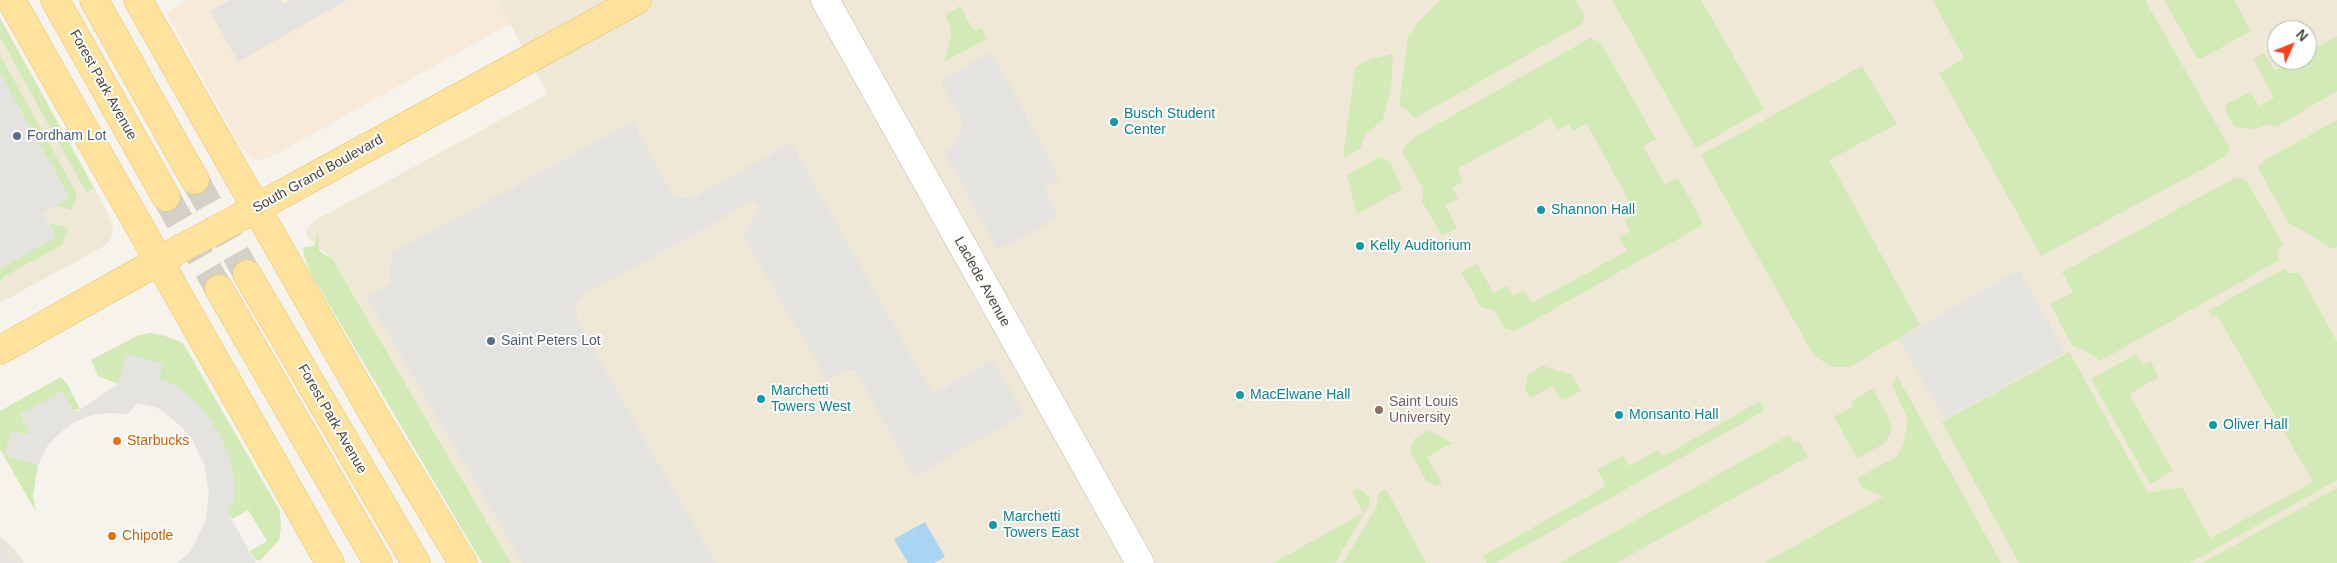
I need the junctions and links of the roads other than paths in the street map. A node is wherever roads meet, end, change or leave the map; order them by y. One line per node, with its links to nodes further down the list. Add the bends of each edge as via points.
1 (11, 0): 10 (main road)
2 (55, 0): 8 (main road, Forest Park Avenue)
3 (94, 0): 7 (main road)
4 (138, 0): 9 (main road)
5 (637, 0): 9 (main road, South Grand Boulevard)
6 (825, 0): 18 (street, Laclede Avenue)
7 (195, 180)
8 (166, 196)
9 (247, 213): 10 (main road, South Grand Boulevard, bridge); 17 (main road)
10 (167, 256): 13 (main road, South Grand Boulevard); 14 (main road)
11 (247, 274): 16 (main road, Forest Park Avenue)
12 (219, 290): 15 (main road)
13 (0, 350)
14 (330, 563)
15 (378, 563)
16 (416, 563)
17 (463, 563)
18 (1140, 563)

